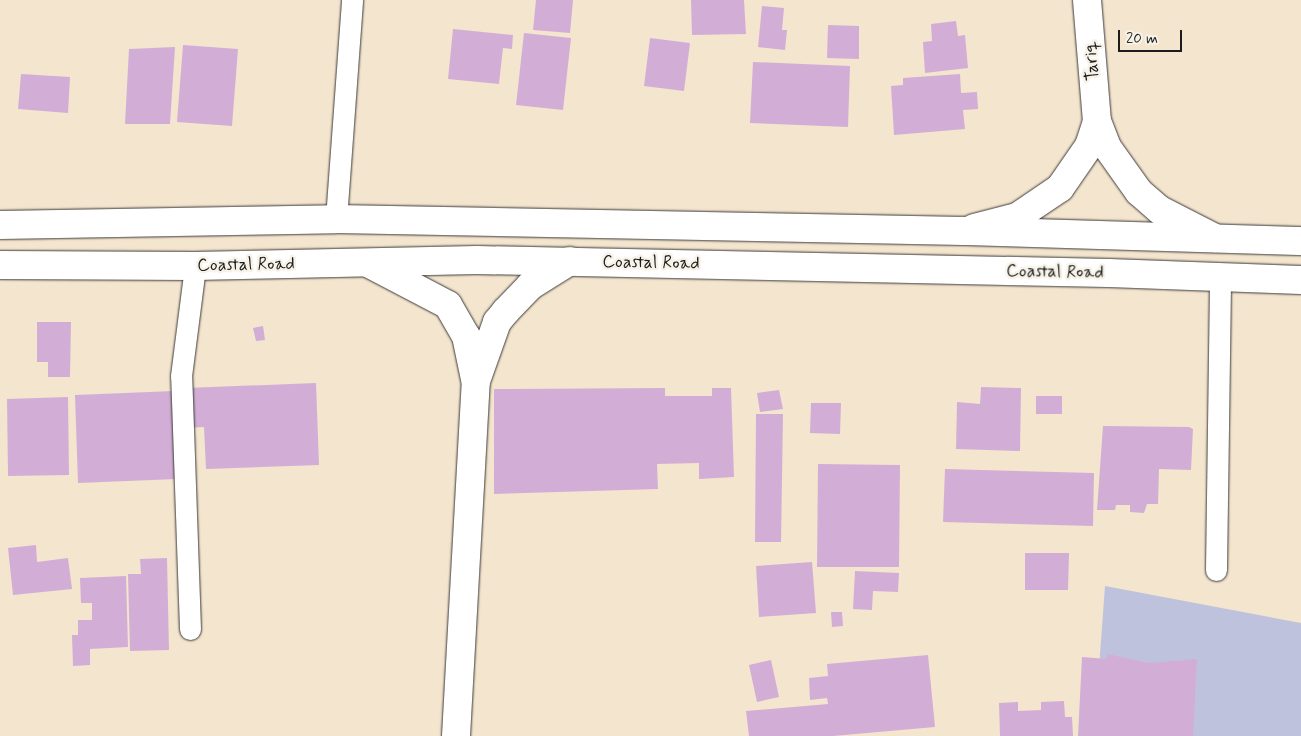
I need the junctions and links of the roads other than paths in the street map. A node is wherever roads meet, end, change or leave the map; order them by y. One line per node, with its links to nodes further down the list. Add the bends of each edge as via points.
1 (352, 0): 4 (street)
2 (1087, 0): 3 (main road, Tariq)
3 (1097, 122): 6 (main road, via 1080,161 1060,188 1017,217); 7 (main road, via 1121,171 1139,192 1160,210)
4 (336, 219): 5 (main road); 6 (main road)
5 (0, 225)
6 (964, 230): 7 (main road)
7 (1214, 238): 8 (main road)
8 (1301, 241)
9 (570, 261): 10 (main road, Coastal Road); 13 (main road, Coastal Road); 15 (main road, via 530,286 506,311 498,322)
10 (370, 264): 12 (main road, Coastal Road); 15 (main road, via 448,305 466,336)
11 (0, 265): 12 (main road, Coastal Road)
12 (195, 266): 17 (street, via 181,376)
13 (1220, 277): 14 (main road, Coastal Road); 16 (street)
14 (1301, 280)
15 (476, 381): 18 (main road)
16 (1216, 570)
17 (190, 629)
18 (456, 736)

